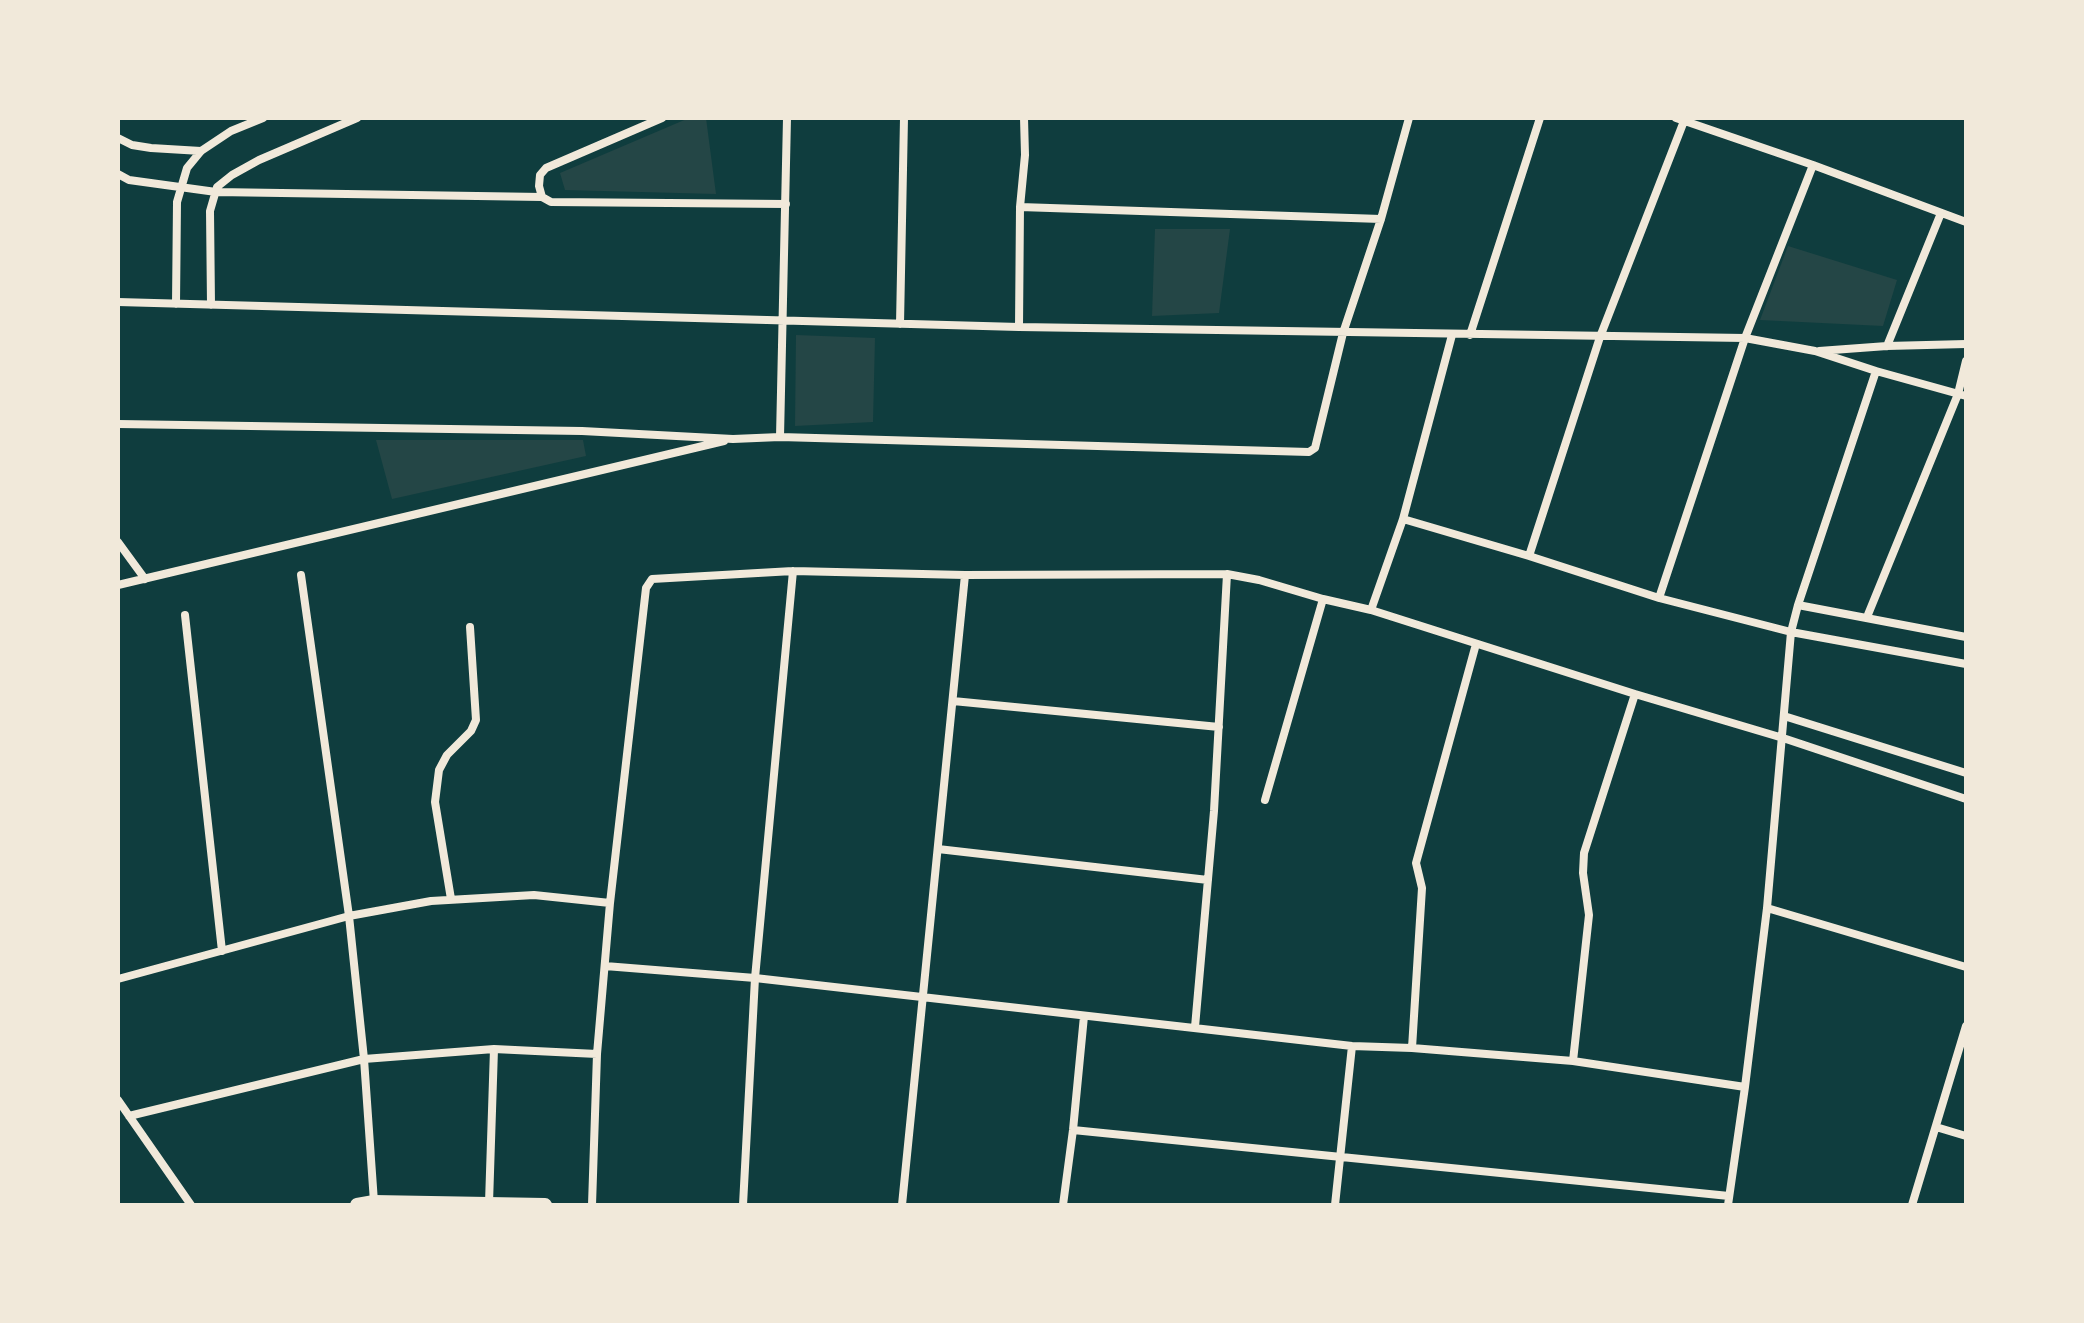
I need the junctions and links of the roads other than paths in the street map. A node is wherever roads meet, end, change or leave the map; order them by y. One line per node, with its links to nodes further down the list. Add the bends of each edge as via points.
1 (231, 118): 11 (street)
2 (263, 118): 11 (street)
3 (357, 118): 17 (street, via 259,160 232,175)
4 (662, 118): 18 (street, via 546,168 540,175)
5 (787, 118): 19 (street)
6 (904, 118): 28 (street)
7 (1024, 118): 20 (street)
8 (1409, 118): 22 (street)
9 (1540, 118): 32 (street)
10 (1680, 120): 14 (street); 33 (street)
11 (231, 131): 13 (street)
12 (118, 138): 13 (street, via 151,148)
13 (201, 151): 16 (street)
14 (1813, 165): 21 (street); 34 (street)
15 (118, 174): 16 (street)
16 (181, 187): 17 (street); 25 (street)
17 (216, 192): 18 (street); 26 (street, via 210,211)
18 (542, 197): 19 (street, via 551,202)
19 (786, 204): 27 (street)
20 (1020, 207): 22 (street); 29 (street)
21 (1941, 213): 23 (street); 36 (street)
22 (1381, 219): 30 (street)
23 (1966, 222)
24 (118, 302): 25 (street)
25 (176, 304): 26 (street)
26 (211, 305): 27 (street)
27 (783, 321): 28 (street); 42 (street)
28 (900, 324): 29 (street)
29 (1019, 327): 30 (street)
30 (1343, 333): 31 (street); 42 (street, via 1315,448 1309,452)
31 (1452, 335): 32 (street); 44 (street)
32 (1470, 335): 33 (street)
33 (1600, 337): 34 (street); 46 (street)
34 (1745, 338): 37 (street); 53 (street)
35 (1966, 344): 36 (street)
36 (1887, 346): 37 (street)
37 (1815, 351): 39 (street)
38 (1966, 361): 40 (street)
39 (1876, 371): 40 (street); 55 (street)
40 (1962, 395): 58 (street)
41 (118, 424): 43 (street, via 582,431)
42 (780, 437): 43 (street)
43 (733, 439): 51 (street)
44 (1403, 519): 46 (street); 56 (street)
45 (118, 542): 51 (street)
46 (1529, 556): 53 (street)
47 (793, 571): 50 (street); 75 (street, via 652,579 646,588); 81 (street)
48 (1227, 574): 50 (street); 54 (street); 67 (street)
49 (301, 575): 77 (street)
50 (965, 575): 65 (street)
51 (145, 579): 52 (street)
52 (118, 585)
53 (1659, 598): 60 (street)
54 (1323, 599): 56 (street); 71 (street)
55 (1798, 605): 58 (street); 60 (street)
56 (1371, 610): 62 (street)
57 (185, 615): 78 (street)
58 (1867, 617): 61 (street)
59 (470, 627): 74 (street, via 476,720 439,770 435,802)
60 (1791, 632): 63 (street); 66 (street)
61 (1966, 637)
62 (1476, 644): 64 (street); 88 (street, via 1416,863 1422,888)
63 (1966, 664)
64 (1635, 694): 68 (street); 92 (street, via 1584,853 1589,915)
65 (953, 701): 67 (street); 72 (street)
66 (1784, 716): 68 (street); 69 (street)
67 (1219, 727): 73 (street)
68 (1783, 738): 70 (street); 76 (street)
69 (1966, 773)
70 (1966, 799)
71 (1265, 800)
72 (938, 849): 73 (street); 83 (street)
73 (1208, 880): 86 (street)
74 (451, 899): 75 (street, via 534,895); 77 (street)
75 (610, 903): 79 (street)
76 (1767, 908): 80 (street); 93 (street)
77 (349, 916): 78 (street); 91 (street)
78 (222, 951): 82 (street)
79 (605, 966): 81 (street); 90 (street)
80 (1966, 967)
81 (755, 978): 83 (street); 107 (street)
82 (118, 979)
83 (923, 997): 84 (street); 108 (street)
84 (1084, 1016): 86 (street); 97 (street)
85 (1966, 1026): 96 (street)
86 (1195, 1027): 87 (street)
87 (1352, 1046): 88 (street); 99 (street)
88 (1412, 1048): 92 (street)
89 (494, 1049): 90 (street); 91 (street); 102 (street)
90 (597, 1054): 106 (street)
91 (364, 1059): 95 (street); 101 (street)
92 (1573, 1061): 93 (street)
93 (1745, 1087): 100 (street)
94 (118, 1100): 95 (street)
95 (129, 1116): 103 (street)
96 (1936, 1127): 98 (street); 111 (street)
97 (1073, 1130): 99 (street); 109 (street)
98 (1966, 1136)
99 (1340, 1158): 100 (street); 110 (street)
100 (1728, 1200)
101 (374, 1202): 102 (main road); 104 (main road)
102 (489, 1203): 105 (main road)
103 (191, 1205)
104 (357, 1205)
105 (545, 1205)
106 (592, 1205)
107 (743, 1205)
108 (902, 1205)
109 (1063, 1205)
110 (1335, 1205)
111 (1912, 1205)

